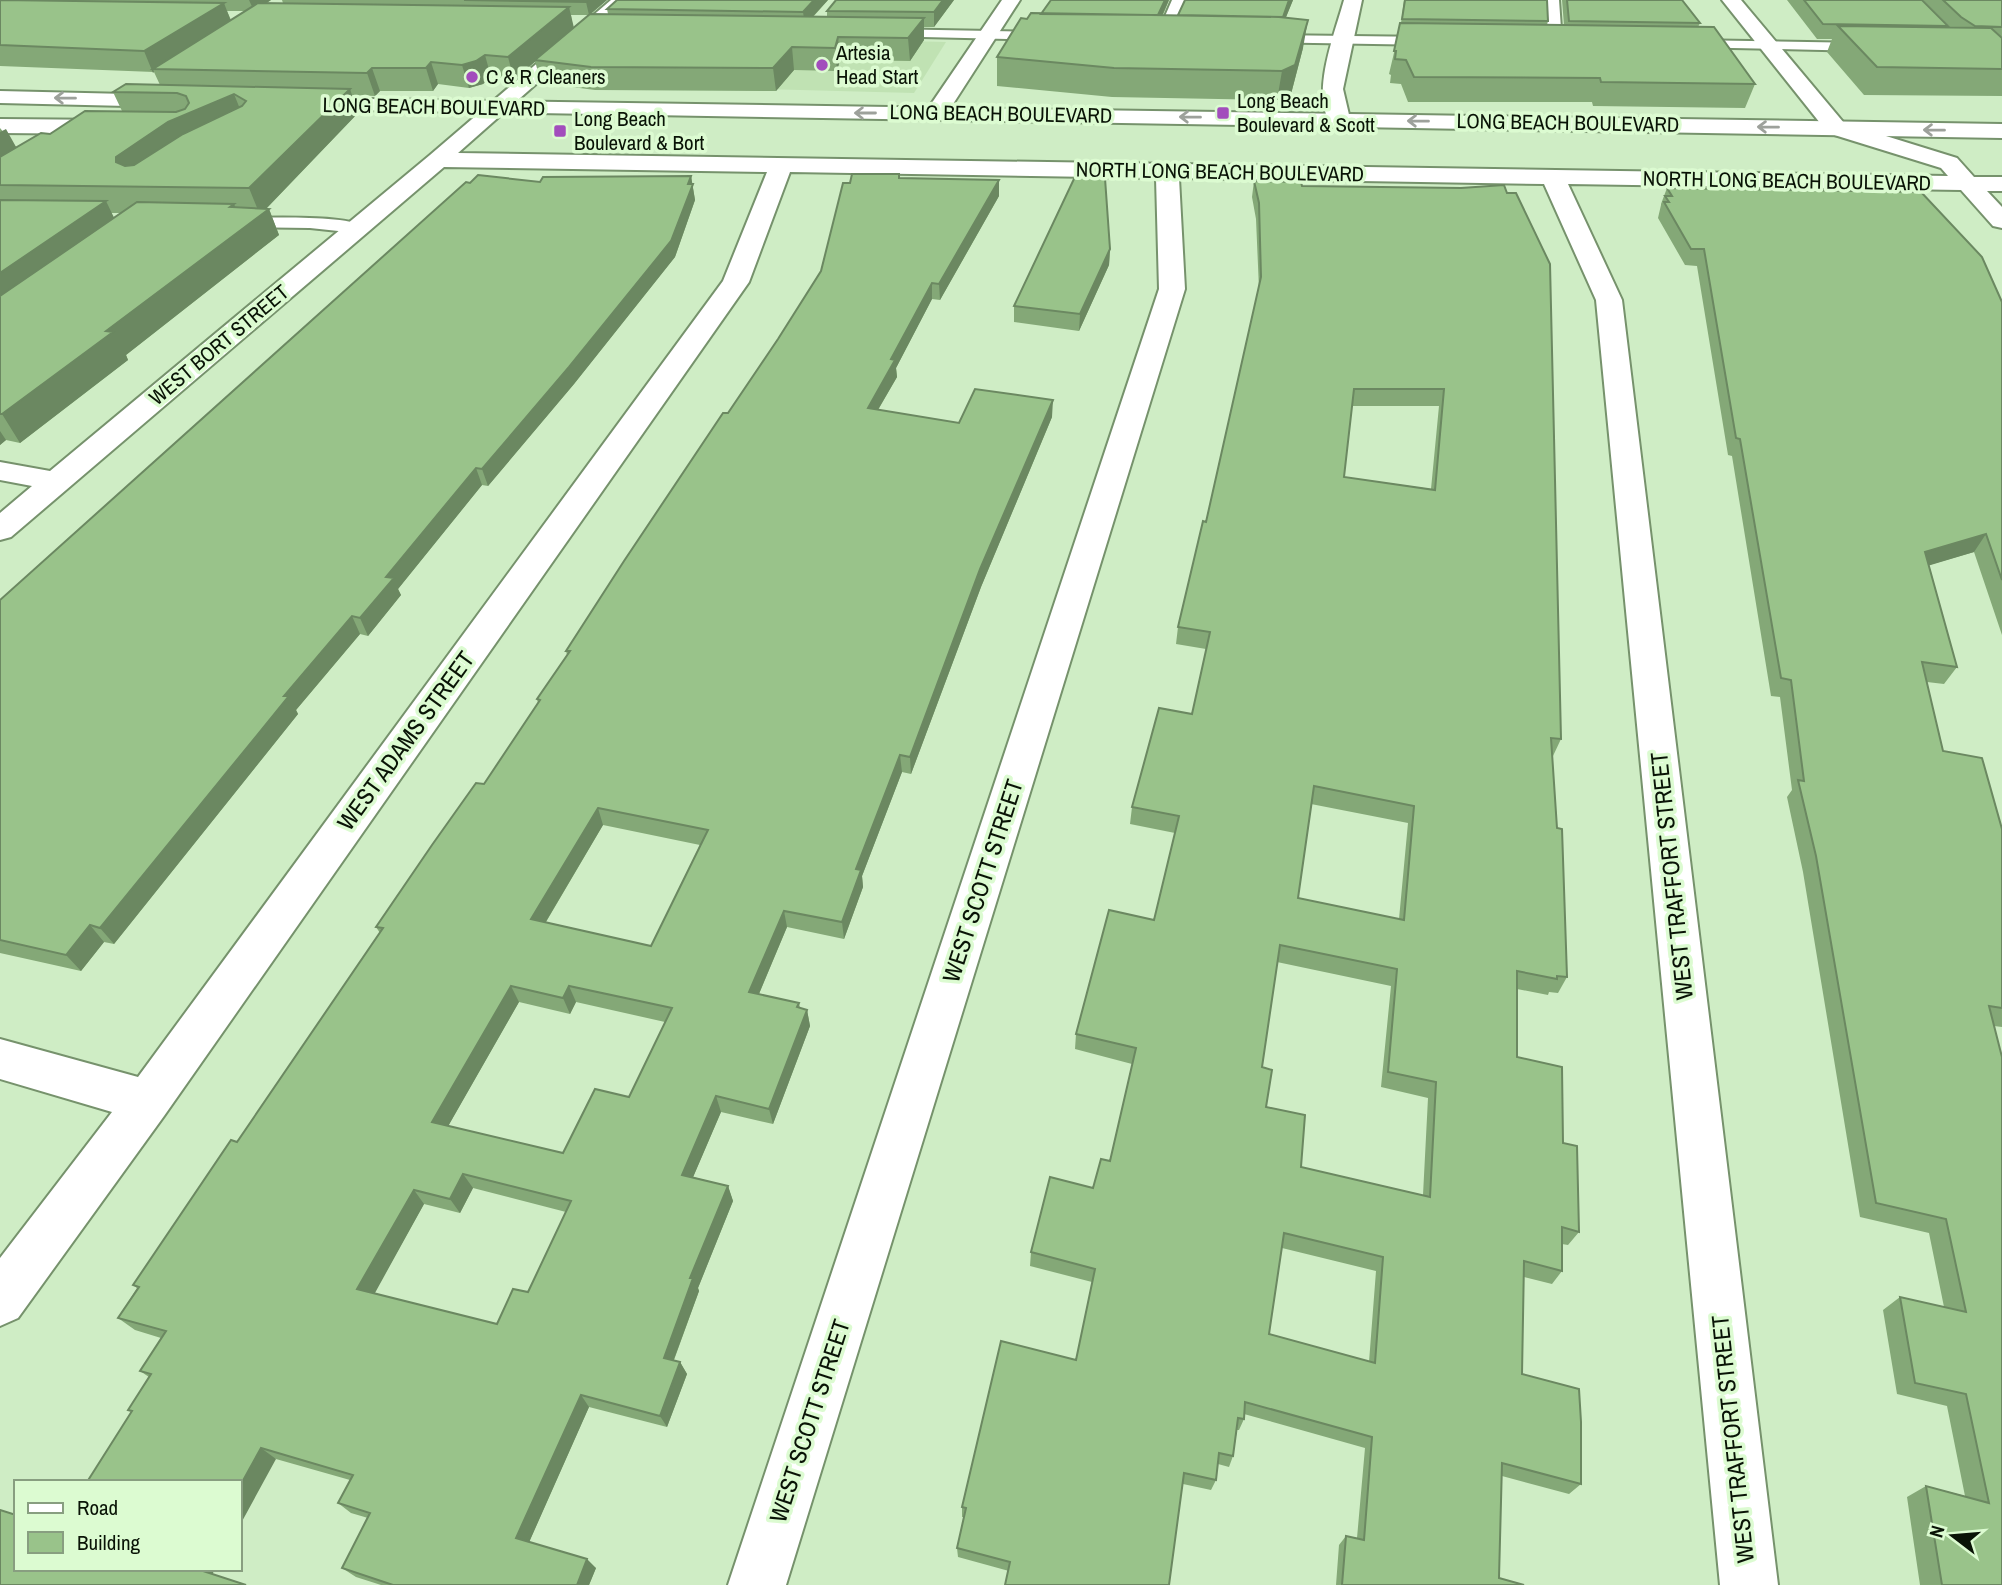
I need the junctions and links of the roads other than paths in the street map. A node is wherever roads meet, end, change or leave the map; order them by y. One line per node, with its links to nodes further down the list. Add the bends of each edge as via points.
1 (622, 0): 23 (street, WEST BORT STREET)
2 (1011, 0): 8 (street)
3 (1179, 0): 10 (lane)
4 (1353, 0): 12 (street)
5 (1552, 0): 14 (lane)
6 (1731, 0): 16 (street)
7 (865, 33): 8 (lane)
8 (987, 35): 9 (lane); 24 (street)
9 (1068, 36)
10 (1163, 37)
11 (1246, 38): 12 (lane)
12 (1344, 40): 13 (lane); 25 (street, via 1332,89)
13 (1450, 41)
14 (1555, 43)
15 (1675, 44): 16 (lane)
16 (1767, 46): 17 (lane); 31 (street)
17 (1885, 47)
18 (163, 79): 20 (street)
19 (0, 97): 20 (street, one-way to 19)
20 (130, 100): 21 (street)
21 (197, 101)
22 (278, 103): 23 (street, LONG BEACH BOULEVARD)
23 (495, 108): 24 (street, LONG BEACH BOULEVARD, one-way to 23); 30 (street, WEST BORT STREET)
24 (936, 113): 25 (street, LONG BEACH BOULEVARD, one-way to 24)
25 (1339, 119): 31 (street, LONG BEACH BOULEVARD, one-way to 25)
26 (0, 126): 28 (street)
27 (352, 126): 30 (street, LONG BEACH BOULEVARD)
28 (86, 127): 29 (street); 33 (street)
29 (139, 127)
30 (476, 127): 34 (street, LONG BEACH BOULEVARD); 36 (street, WEST BORT STREET)
31 (1836, 128): 32 (street, LONG BEACH BOULEVARD, one-way to 31); 34 (street)
32 (2002, 131)
33 (54, 146)
34 (1908, 149): 35 (street, LONG BEACH BOULEVARD); 40 (street, via 1949,163)
35 (2002, 151)
36 (438, 160): 37 (street, NORTH LONG BEACH BOULEVARD); 44 (street, WEST BORT STREET)
37 (781, 165): 38 (street, NORTH LONG BEACH BOULEVARD); 49 (street, WEST ADAMS STREET, via 736,282)
38 (1167, 171): 39 (street, NORTH LONG BEACH BOULEVARD); 51 (street, WEST SCOTT STREET, via 1172,289)
39 (1553, 177): 40 (street, NORTH LONG BEACH BOULEVARD); 52 (street, WEST TRAFFORT STREET, via 1609,300)
40 (1969, 184): 41 (street, NORTH LONG BEACH BOULEVARD); 42 (street)
41 (2002, 184)
42 (2002, 221)
43 (227, 222): 44 (lane)
44 (357, 228): 46 (street, WEST BORT STREET)
45 (0, 471): 46 (street)
46 (57, 482): 47 (street, WEST BORT STREET)
47 (0, 530)
48 (0, 1059): 49 (street)
49 (148, 1101): 50 (street, WEST ADAMS STREET)
50 (0, 1300)
51 (757, 1585)
52 (1749, 1585)

